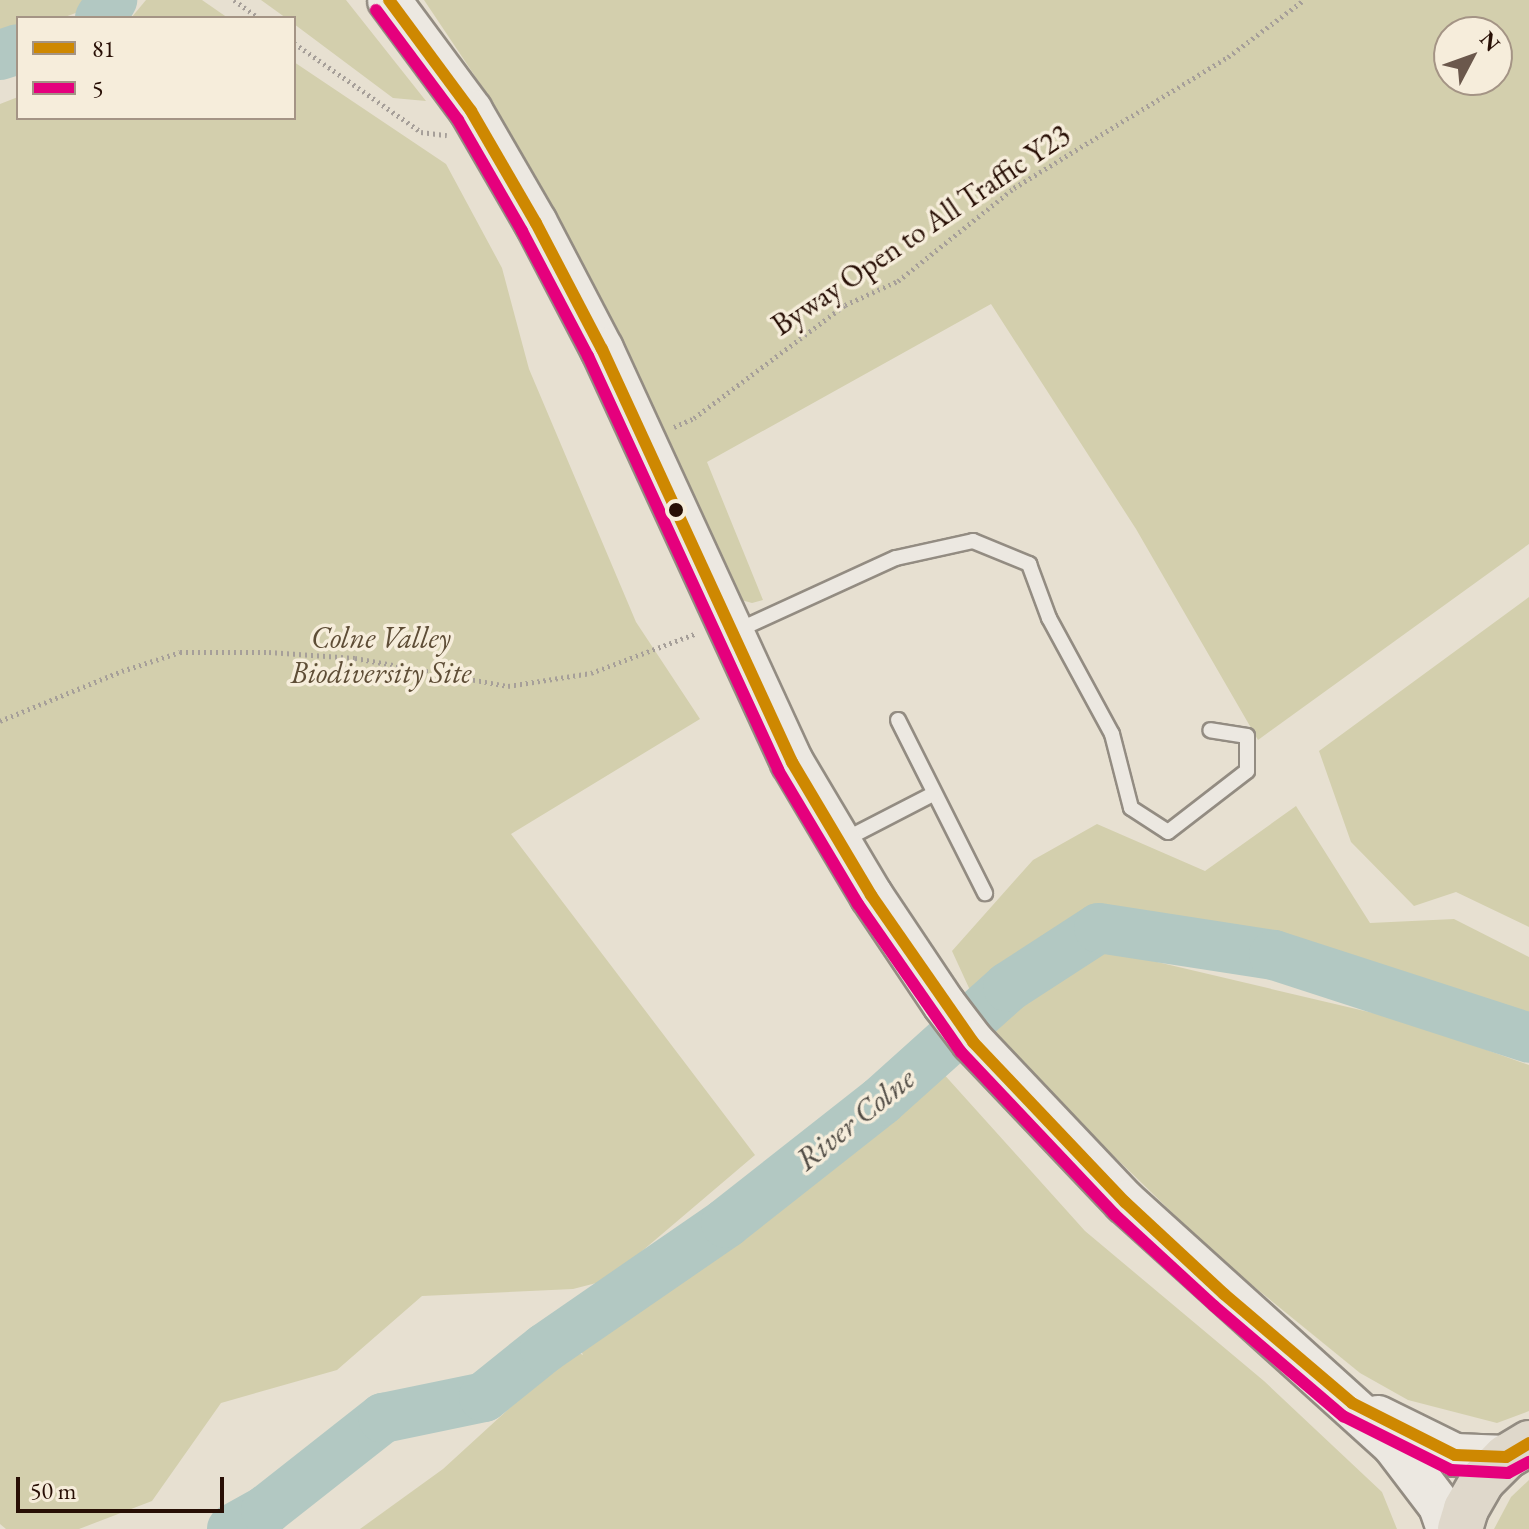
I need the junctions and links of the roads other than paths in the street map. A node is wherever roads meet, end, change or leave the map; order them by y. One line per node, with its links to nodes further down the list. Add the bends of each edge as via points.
1 (389, 0): 2 (street, via 488,140 536,223 602,349)
2 (729, 628): 4 (lane, via 896,558 973,541 1029,564 1049,618 1112,734 1131,808 1168,832 1247,771 1247,736); 6 (street, via 792,762)
3 (898, 720): 5 (lane)
4 (1210, 730)
5 (933, 794): 6 (lane); 7 (lane)
6 (840, 842): 8 (street, via 973,1042 1125,1202)
7 (985, 893)
8 (1352, 1403): 9 (street); 10 (street, via 1455,1455)
9 (1393, 1444): 11 (street); 12 (street, via 1440,1506)
10 (1517, 1450): 13 (main road, via 1483,1480)
11 (1424, 1529)
12 (1448, 1529)
13 (1460, 1529)

